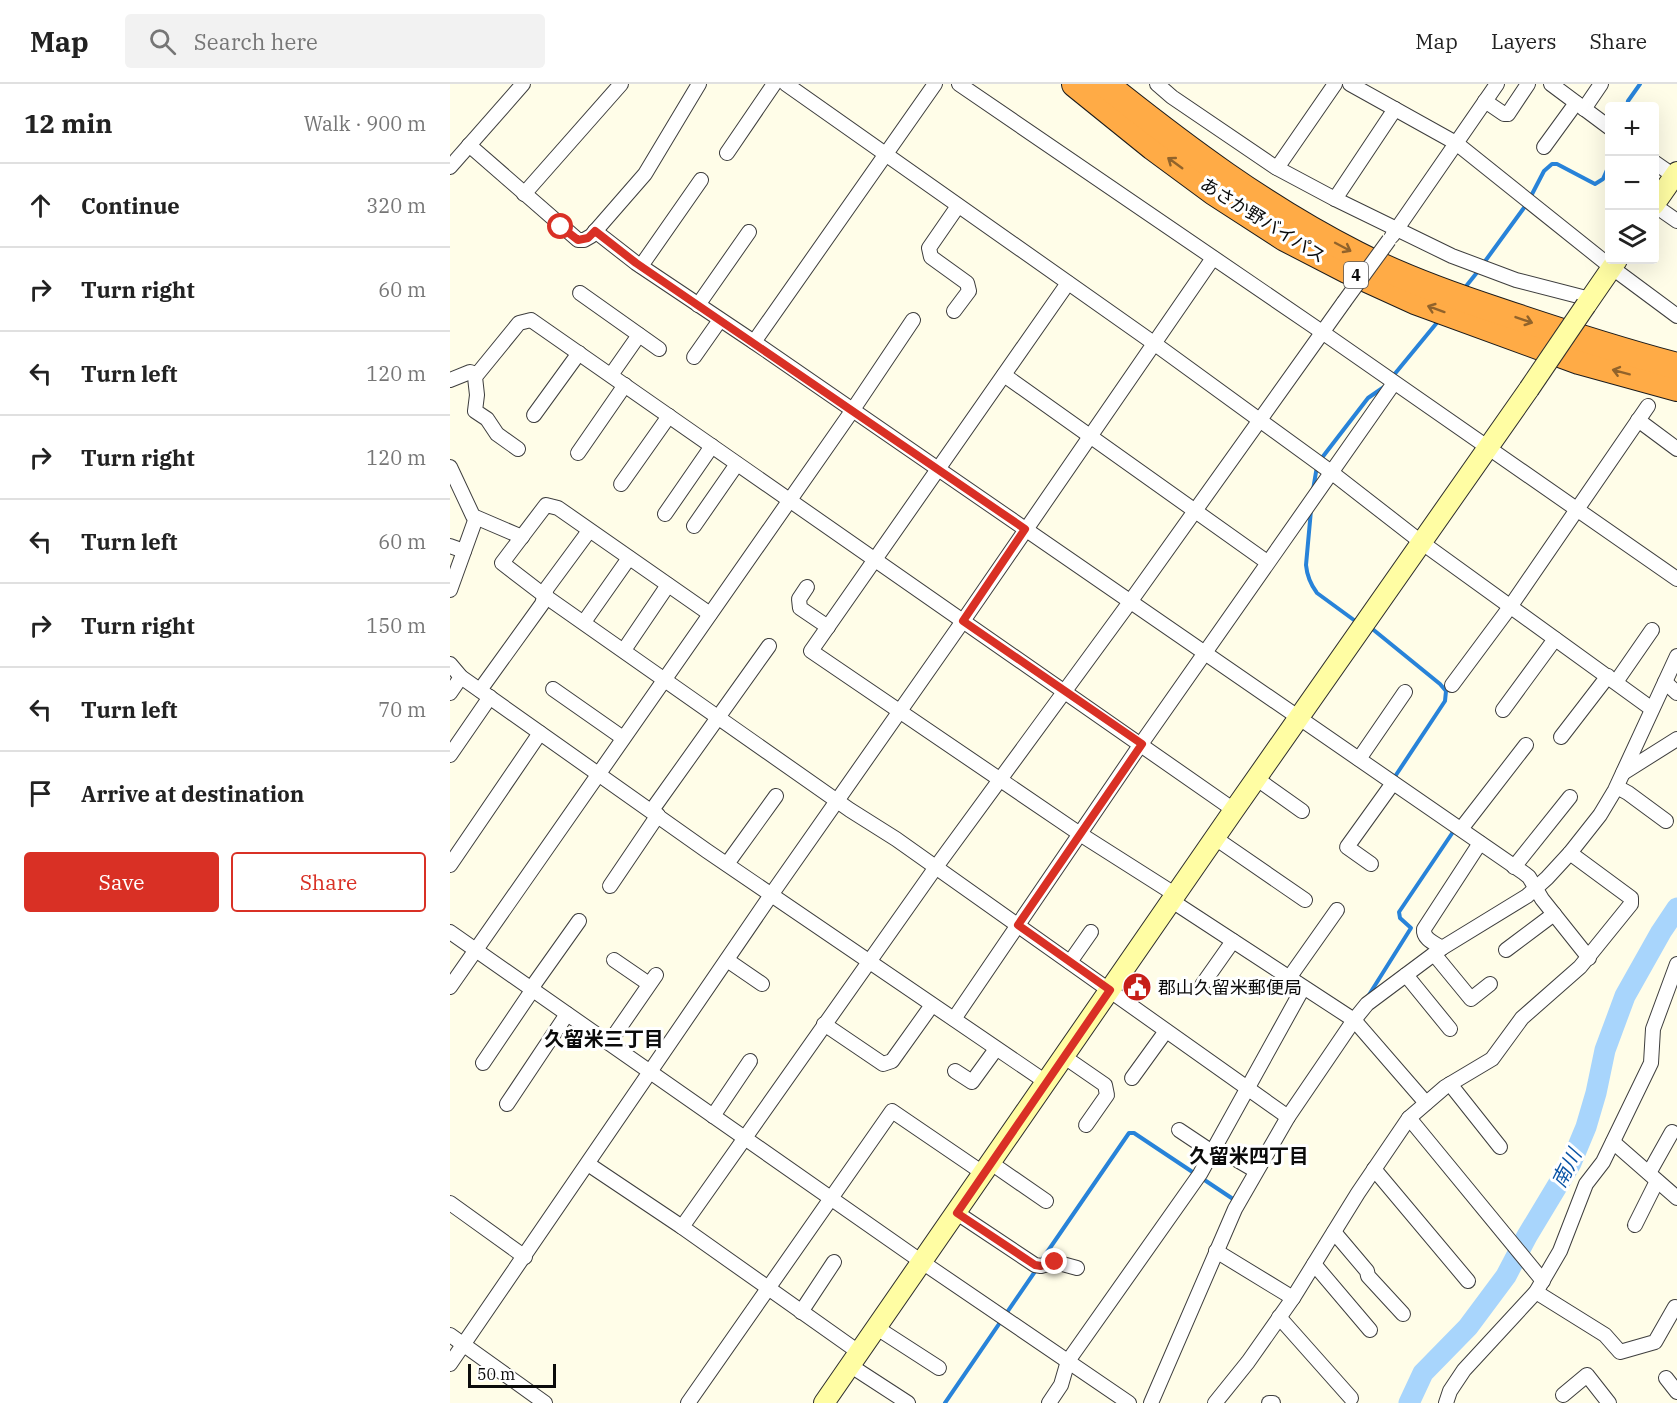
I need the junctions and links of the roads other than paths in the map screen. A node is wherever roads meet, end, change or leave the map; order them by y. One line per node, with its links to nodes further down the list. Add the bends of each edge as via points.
1 (522, 84): 22 (street)
2 (621, 84): 31 (street)
3 (774, 84): 24 (street)
4 (786, 84): 25 (street)
5 (935, 84): 25 (street)
6 (959, 84): 41 (street)
7 (1076, 84): 67 (highway, あさか野バイパス / 4, one-way to 7, via 1579,361 1415,301 1347,270 1285,238 1214,192)
8 (1105, 84): 60 (highway, あさか野バイパス / 4, one-way to 60, via 1227,177 1357,255 1425,286 1591,342)
9 (1157, 84): 28 (street)
10 (1335, 84): 28 (street)
11 (1350, 84): 19 (street)
12 (1528, 84): 17 (street, via 1508,114)
13 (1551, 84): 18 (street)
14 (1601, 84): 18 (street)
15 (1493, 85): 17 (street)
16 (694, 86): 37 (street, via 645,174)
17 (1485, 101): 21 (street)
18 (1580, 106): 20 (street); 23 (street)
19 (1395, 109): 21 (street); 33 (street)
20 (1605, 124)
21 (1456, 143): 39 (street); 40 (street)
22 (469, 145): 27 (street); 31 (street)
23 (1544, 147)
24 (727, 153)
25 (885, 154): 34 (street); 55 (street)
26 (1659, 165): 29 (street)
27 (450, 167)
28 (1277, 168): 33 (street)
29 (1675, 174): 32 (street)
30 (701, 180): 44 (street)
31 (524, 194): 37 (street, via 578,240)
32 (1659, 198)
33 (1335, 199): 39 (street)
34 (958, 206): 45 (street); 49 (street, via 929,248 931,257 967,283 969,291)
35 (1659, 208): 36 (street)
36 (1677, 221)
37 (595, 231): 44 (street)
38 (749, 232): 48 (street)
39 (1393, 234): 47 (street); 53 (street, bridge)
40 (1605, 256)
41 (1213, 258): 53 (street); 56 (street)
42 (1613, 264): 47 (street)
43 (1615, 264): 50 (street)
44 (641, 266): 48 (street)
45 (1068, 283): 56 (street); 63 (street)
46 (580, 293): 54 (street)
47 (1588, 302): 76 (street, bridge)
48 (698, 305): 51 (street)
49 (954, 311)
50 (1677, 316)
51 (720, 320): 55 (street); 59 (street)
52 (913, 320): 69 (street)
53 (1322, 332): 65 (street); 73 (street)
54 (639, 335): 57 (street); 62 (street)
55 (754, 342): 69 (street)
56 (1155, 344): 73 (street); 74 (street)
57 (659, 349)
58 (579, 353): 61 (street, via 531,320 519,322); 62 (street); 70 (street)
59 (694, 357)
60 (1677, 366)
61 (476, 374): 64 (street); 77 (street, via 475,411)
62 (611, 375): 66 (street)
63 (1004, 375): 74 (street); 82 (street)
64 (450, 380)
65 (1394, 383): 76 (street); 83 (street)
66 (625, 385): 71 (street); 79 (street)
67 (1677, 388)
68 (1648, 406): 72 (street)
69 (852, 411): 82 (street); 85 (street)
70 (534, 415)
71 (669, 416): 75 (street); 84 (street)
72 (1638, 420): 78 (street); 86 (street)
73 (1260, 421): 83 (street); 87 (street)
74 (1090, 435): 87 (street); 91 (street)
75 (712, 446): 80 (street); 88 (street)
76 (1488, 448): 86 (street); 94 (street)
77 (518, 449)
78 (1677, 449)
79 (578, 453)
80 (737, 464): 85 (street); 90 (street)
81 (450, 467): 89 (street)
82 (938, 470): 91 (street); 98 (street)
83 (1331, 472): 94 (street); 99 (street)
84 (621, 484)
85 (788, 501): 98 (street); 107 (street)
86 (1576, 509): 100 (street); 106 (street)
87 (1195, 511): 99 (street); 105 (street)
88 (665, 514)
89 (476, 519): 93 (street); 96 (street)
90 (694, 526)
91 (1025, 529): 105 (street); 108 (street)
92 (589, 531): 93 (street, via 558,508 546,505); 97 (street); 104 (street)
93 (522, 537): 104 (street, via 501,563)
94 (1421, 542): 106 (street); 133 (street)
95 (450, 546): 96 (street)
96 (464, 551): 103 (street)
97 (629, 558): 101 (street); 109 (street)
98 (875, 560): 108 (street); 110 (street)
99 (1267, 562): 115 (street)
100 (1677, 579)
101 (668, 585): 107 (street); 114 (street)
102 (807, 587): 110 (street, via 799,599 800,608)
103 (450, 590)
104 (545, 596): 109 (street); 127 (street)
105 (1130, 602): 115 (street); 124 (street)
106 (1510, 606): 112 (street); 122 (street)
107 (710, 614): 119 (street)
108 (963, 621): 124 (street); 131 (street)
109 (584, 622): 114 (street)
110 (828, 627): 131 (street, via 811,651)
111 (1652, 630): 120 (street)
112 (1556, 639): 120 (street); 130 (street)
113 (769, 646): 132 (street)
114 (624, 650): 119 (street)
115 (1205, 653): 133 (street); 138 (street)
116 (1677, 656): 121 (street)
117 (450, 664): 118 (street)
118 (461, 677): 126 (street); 127 (street)
119 (664, 679): 132 (street); 136 (street)
120 (1612, 680): 129 (street); 135 (street)
121 (1665, 682): 128 (street); 129 (street)
122 (1452, 685)
123 (553, 689): 136 (street)
124 (1065, 691): 138 (street); 144 (street)
125 (1405, 692): 141 (street)
126 (450, 693)
127 (485, 693): 134 (street); 140 (street)
128 (1677, 693)
129 (1652, 709): 142 (street)
130 (1503, 710)
131 (900, 712): 144 (street); 150 (street)
132 (718, 717): 150 (street); 153 (street)
133 (1299, 717): 141 (street); 145 (street)
134 (540, 733): 143 (street); 162 (street)
135 (1561, 737)
136 (623, 738): 143 (street)
137 (1677, 739): 142 (street)
138 (1142, 744): 151 (street); 156 (street)
139 (1526, 745): 155 (street)
140 (450, 755)
141 (1359, 759): 146 (street)
142 (1623, 773): 147 (street)
143 (599, 774): 153 (street); 177 (street)
144 (1000, 779): 156 (street); 163 (street)
145 (1257, 779): 151 (street); 152 (street)
146 (1393, 783): 155 (street); 161 (street, via 1347,847)
147 (1617, 787): 154 (street); 159 (street)
148 (776, 796): 160 (street)
149 (1570, 797): 164 (street)
150 (838, 801): 163 (street); 167 (street)
151 (1234, 810): 157 (street)
152 (1302, 811)
153 (655, 813): 160 (street); 165 (street)
154 (1666, 821)
155 (1461, 830): 158 (street)
156 (1080, 834): 168 (street); 173 (street)
157 (1215, 838): 168 (street); 169 (street)
158 (1480, 843): 164 (street); 179 (street, via 1425,928 1426,938)
159 (1570, 853): 166 (street); 180 (street, via 1633,900)
160 (727, 864): 167 (street)
161 (1371, 864)
162 (450, 865)
163 (936, 867): 173 (street); 183 (street)
164 (1514, 867): 166 (street, via 1529,877)
165 (610, 886)
166 (1536, 888): 171 (street); 179 (street)
167 (771, 895): 182 (street); 183 (street)
168 (1174, 898): 176 (street); 195 (street)
169 (1305, 900)
170 (1337, 910): 187 (street)
171 (1554, 914): 178 (street); 180 (street)
172 (579, 921): 194 (street)
173 (1018, 925): 184 (street); 198 (street)
174 (450, 932): 177 (street)
175 (1091, 932): 184 (street)
176 (1233, 941): 187 (street); 191 (street)
177 (475, 950): 192 (street); 194 (street)
178 (1506, 950)
179 (1438, 951): 186 (street); 190 (street, via 1471,999)
180 (1589, 958): 212 (street, via 1522,1018 1492,1059)
181 (614, 960): 203 (street, via 652,980)
182 (727, 960): 189 (street); 209 (street)
183 (869, 962): 196 (street); 200 (street)
184 (1070, 962): 195 (street)
185 (1677, 964): 188 (street)
186 (1406, 975): 199 (street, via 1367,1004); 201 (street)
187 (1289, 978): 193 (street)
188 (1674, 982): 223 (street, via 1653,1029 1651,1063)
189 (762, 984)
190 (1490, 984)
191 (1202, 986)
192 (450, 987)
193 (1303, 988): 199 (street); 213 (street)
194 (532, 990): 197 (street); 207 (street)
195 (1110, 990): 202 (street); 205 (street)
196 (932, 1005): 198 (street); 200 (street, via 891,1061 884,1064)
197 (567, 1014): 203 (street); 215 (street)
198 (954, 1019): 204 (street)
199 (1354, 1020): 214 (street); 217 (street)
200 (824, 1024): 222 (street)
201 (1450, 1029)
202 (1166, 1030): 210 (street); 213 (street)
203 (609, 1043): 209 (street)
204 (996, 1048): 208 (street, via 972,1082); 211 (street)
205 (1064, 1056): 211 (street); 219 (street, via 1105,1085 1107,1095)
206 (750, 1061): 216 (street)
207 (483, 1063)
208 (955, 1071)
209 (650, 1074): 216 (street); 226 (street)
210 (1132, 1078)
211 (1046, 1082): 227 (street)
212 (1450, 1084): 214 (street); 224 (street)
213 (1247, 1089): 217 (street); 225 (street)
214 (1426, 1103): 218 (street)
215 (507, 1104)
216 (713, 1116): 222 (street)
217 (1288, 1117): 239 (street, via 1235,1209)
218 (1409, 1118): 229 (street); 246 (street, via 1494,1223)
219 (1086, 1125)
220 (1179, 1130): 225 (street)
221 (1671, 1132): 230 (street)
222 (743, 1137): 232 (street); 237 (street)
223 (1613, 1142): 230 (street); 246 (street, via 1586,1185 1560,1251)
224 (1500, 1147)
225 (1213, 1149): 228 (street); 258 (street, via 1200,1174)
226 (588, 1164): 237 (street); 240 (street)
227 (987, 1168): 232 (street, via 892,1111); 233 (street); 235 (street)
228 (1251, 1168)
229 (1374, 1169): 238 (street); 245 (street)
230 (1653, 1177): 231 (street); 236 (street)
231 (1677, 1198)
232 (831, 1199): 242 (street); 247 (street)
233 (1046, 1201)
234 (450, 1203): 240 (street)
235 (957, 1213): 242 (street); 244 (street, via 1035,1265 1055,1262)
236 (1635, 1225)
237 (682, 1227): 247 (street)
238 (1334, 1232): 243 (street); 251 (street)
239 (1216, 1251): 248 (street); 271 (street)
240 (525, 1257): 256 (street)
241 (834, 1262): 250 (street)
242 (922, 1262): 253 (street); 258 (street)
243 (1314, 1264): 248 (street); 254 (street)
244 (1077, 1268)
245 (1468, 1281)
246 (1539, 1287): 249 (street, via 1605,1335 1620,1352 1655,1342); 273 (street, via 1464,1370)
247 (768, 1288): 250 (street); 266 (street)
248 (1293, 1298): 252 (street)
249 (1675, 1307)
250 (801, 1312): 257 (street)
251 (1403, 1314)
252 (1279, 1317): 264 (street); 272 (street)
253 (877, 1328): 257 (street); 260 (street)
254 (1370, 1330)
255 (450, 1335): 256 (street)
256 (464, 1345): 259 (street); 265 (street)
257 (855, 1359): 267 (street); 268 (street)
258 (1068, 1361): 269 (street, via 1061,1385); 270 (street)
259 (450, 1364)
260 (939, 1368)
261 (1666, 1378): 262 (street)
262 (1677, 1392)
263 (1563, 1395): 274 (street, via 1587,1375)
264 (1351, 1398)
265 (545, 1403)
266 (688, 1403)
267 (824, 1403)
268 (908, 1403)
269 (1049, 1403)
270 (1129, 1403)
271 (1151, 1403)
272 (1215, 1403)
273 (1446, 1403)
274 (1609, 1403)

